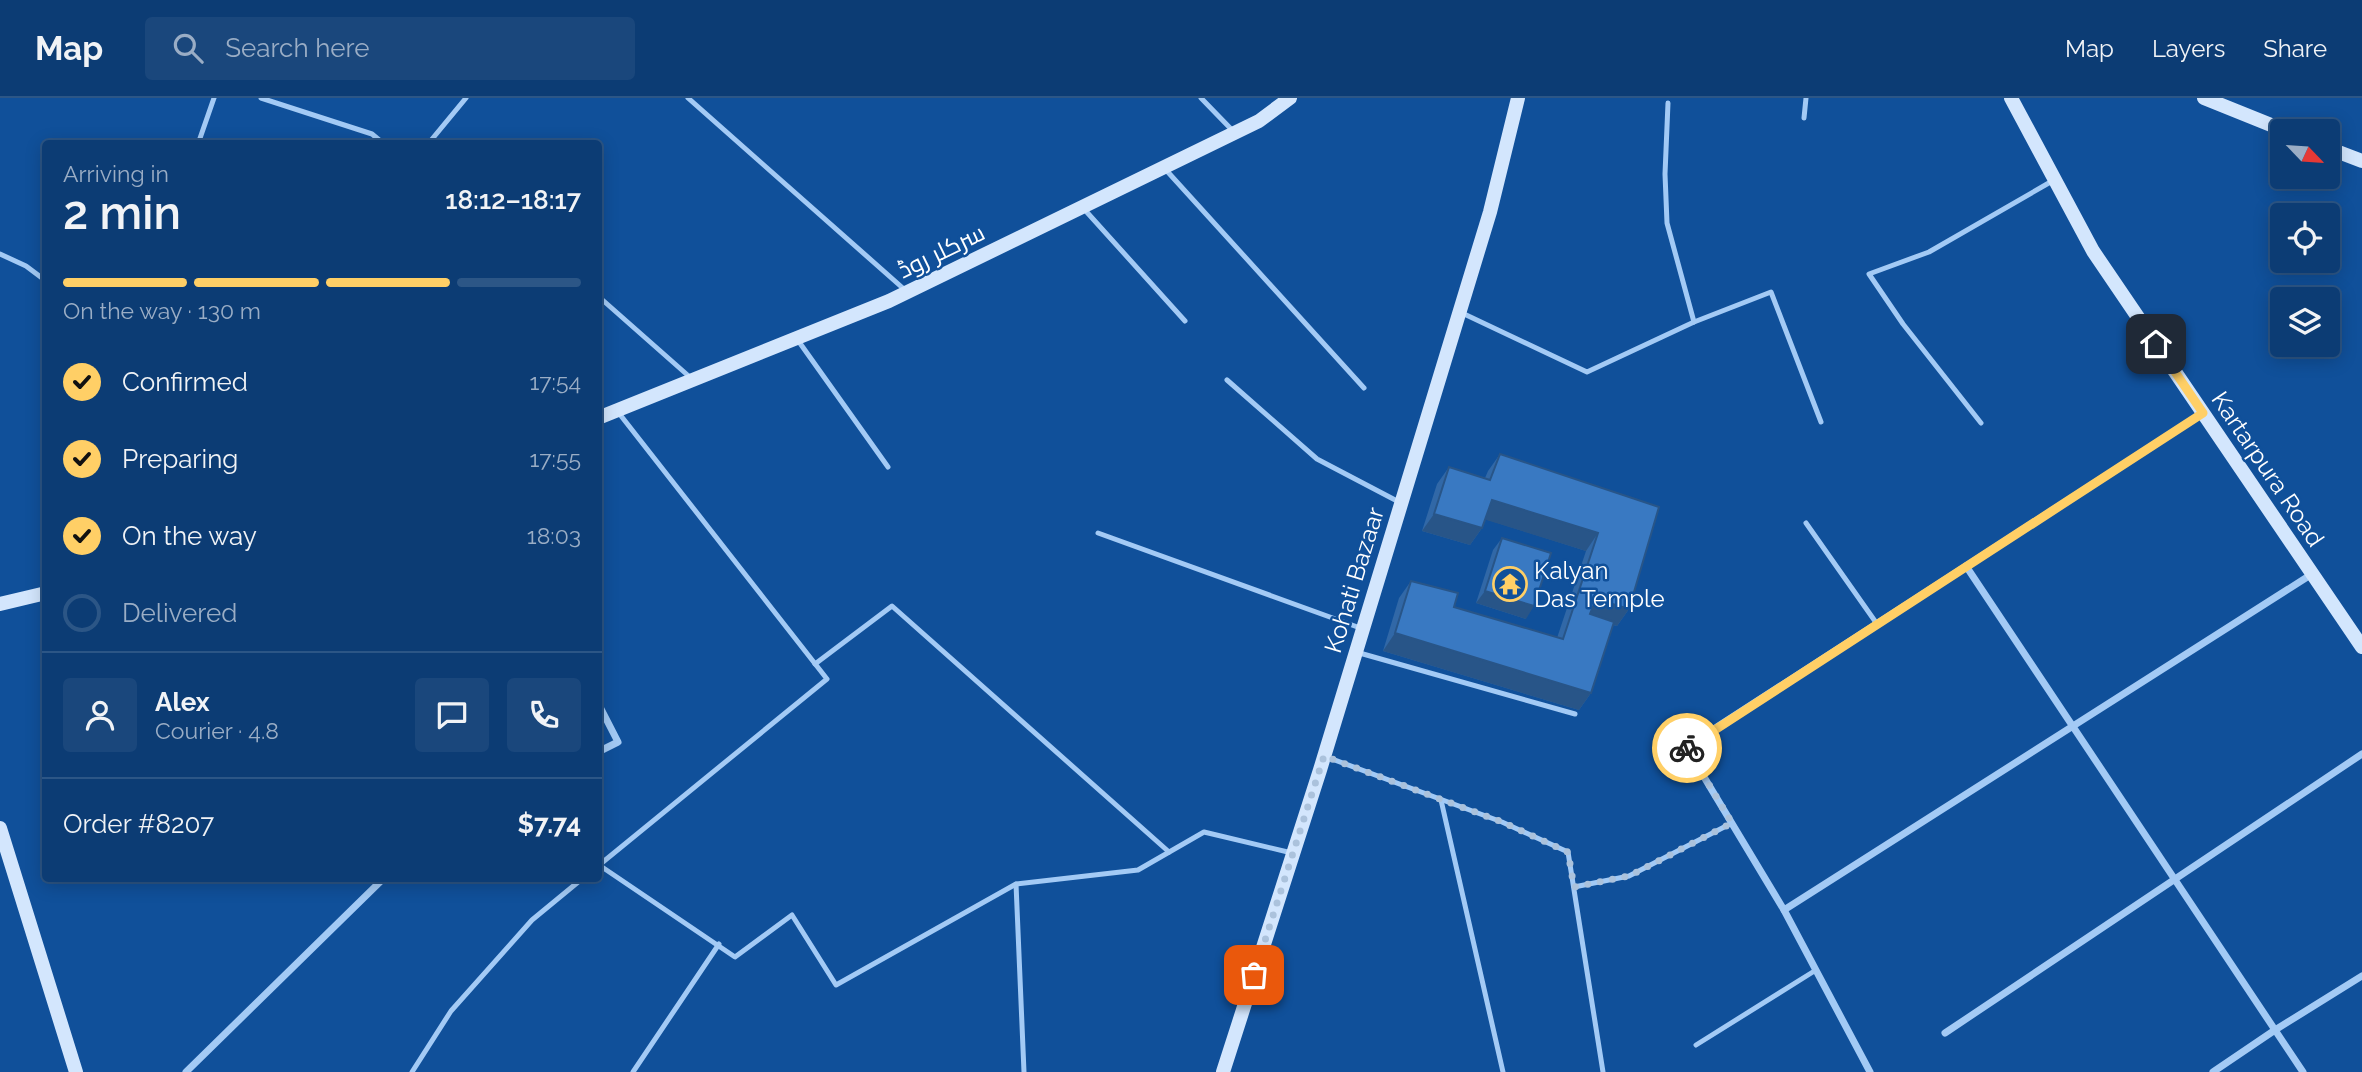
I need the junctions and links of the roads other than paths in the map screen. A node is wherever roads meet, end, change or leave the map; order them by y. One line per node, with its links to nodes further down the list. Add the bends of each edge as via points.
1 (214, 98): 16 (lane)
2 (261, 98): 17 (lane)
3 (466, 98): 18 (lane)
4 (688, 98): 26 (lane)
5 (1201, 98): 15 (lane)
6 (1290, 98): 15 (street, سرکلر روڈ)
7 (1518, 98): 28 (street, Kohati Bazaar)
8 (1806, 98): 13 (lane)
9 (2011, 98): 22 (street, Kartarpura Road)
10 (2204, 98): 11 (street)
11 (2223, 102): 14 (street)
12 (1668, 103): 30 (lane, via 1667,223)
13 (1804, 118)
14 (2270, 124)
15 (1236, 133): 21 (street, سرکلر روڈ)
16 (199, 140)
17 (379, 140)
18 (431, 140)
19 (2340, 153): 20 (street)
20 (2362, 161)
21 (1164, 168): 23 (street, سرکلر روڈ); 34 (lane)
22 (2054, 180): 36 (street, Kartarpura Road, via 2093,251); 39 (lane, via 1929,252 1869,274)
23 (1082, 208): 26 (street, سرکلر روڈ); 29 (lane)
24 (0, 254): 25 (lane)
25 (42, 278)
26 (907, 292): 31 (street, سرکلر روڈ)
27 (602, 300): 33 (lane)
28 (1459, 312): 30 (lane, via 1587,372); 41 (street, Kohati Bazaar)
29 (1185, 321)
30 (1694, 322): 38 (lane, via 1772,292)
31 (797, 339): 33 (street, سرکلر روڈ); 40 (lane)
32 (1227, 380): 41 (lane, via 1317,459)
33 (695, 381): 35 (street, سرکلر روڈ)
34 (1364, 388)
35 (617, 411): 37 (street, سرکلر روڈ); 52 (lane)
36 (2203, 413): 44 (street); 45 (street, Kartarpura Road)
37 (602, 417)
38 (1821, 422)
39 (1981, 423)
40 (888, 467)
41 (1401, 503): 49 (street, Kohati Bazaar)
42 (1806, 523): 48 (lane)
43 (1098, 533): 49 (lane)
44 (1966, 566): 48 (street); 55 (street)
45 (2312, 574): 50 (street, Kartarpura Road); 55 (street)
46 (42, 594): 47 (street)
47 (0, 604)
48 (1877, 624): 60 (street, via 1686,747)
49 (1363, 629): 51 (street, Kohati Bazaar)
50 (2362, 647)
51 (1356, 652): 54 (lane); 58 (street, Kohati Bazaar)
52 (815, 664): 62 (lane, via 892,606); 64 (lane, via 827,680)
53 (602, 711): 56 (street, via 618,742)
54 (1576, 714)
55 (2073, 727): 66 (street); 71 (street)
56 (602, 750)
57 (2362, 754): 66 (street)
58 (1324, 756): 59 (lane); 63 (street, Kohati Bazaar)
59 (1441, 800): 70 (lane, via 1568,852); 84 (lane)
60 (1732, 823): 70 (lane, via 1629,876); 71 (street)
61 (0, 828): 78 (street)
62 (1169, 852): 63 (lane, via 1204,832); 69 (lane, via 1138,870)
63 (1294, 853): 83 (street, Kohati Bazaar)
64 (602, 863)
65 (602, 867): 72 (lane)
66 (2175, 880): 75 (street); 76 (street)
67 (380, 882): 79 (street)
68 (578, 882): 80 (lane, via 532,920 451,1011)
69 (1016, 884): 72 (lane, via 836,985 792,915 735,957); 82 (lane)
70 (1574, 887): 85 (lane)
71 (1784, 910): 73 (street)
72 (719, 944): 81 (lane)
73 (1816, 970): 77 (lane); 86 (street)
74 (2362, 976): 75 (street)
75 (2275, 1030): 87 (street); 88 (street)
76 (1945, 1033)
77 (1696, 1045)
78 (76, 1072)
79 (186, 1072)
80 (412, 1072)
81 (633, 1072)
82 (1024, 1072)
83 (1223, 1072)
84 (1503, 1072)
85 (1603, 1072)
86 (1870, 1072)
87 (2213, 1072)
88 (2303, 1072)

